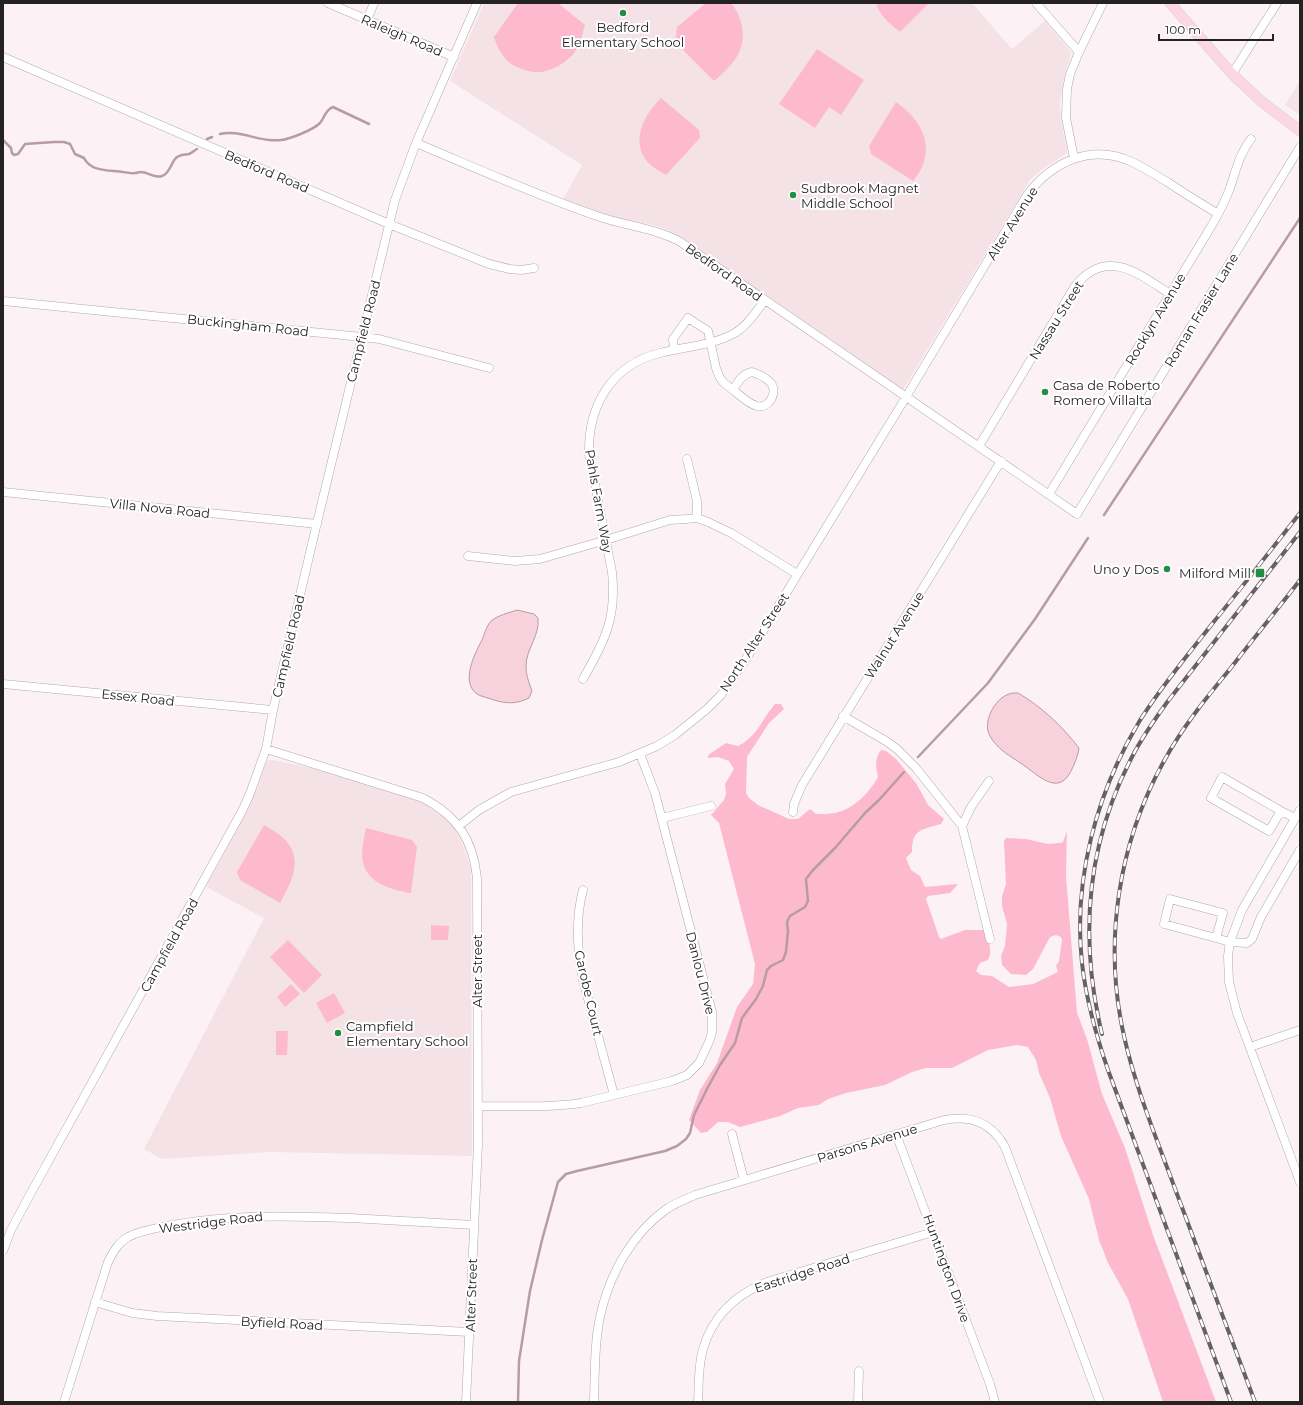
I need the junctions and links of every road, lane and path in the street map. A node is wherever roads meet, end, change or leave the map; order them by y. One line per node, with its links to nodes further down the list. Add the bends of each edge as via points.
1 (328, 3): 8 (street, Raleigh Road)
2 (374, 3): 8 (street)
3 (477, 3): 11 (street, Campfield Road)
4 (1036, 3): 9 (street)
5 (1103, 3): 9 (street)
6 (1170, 3): 12 (main road)
7 (1277, 3): 12 (street)
8 (367, 20): 11 (street, Raleigh Road)
9 (1080, 52): 17 (street, via 1070,74 1066,102 1066,118)
10 (3, 57): 19 (street, Bedford Road)
11 (454, 57): 15 (street, Campfield Road)
12 (1232, 74): 13 (main road, via 1261,101)
13 (1300, 131)
14 (1251, 139): 18 (street, Rocklyn Avenue, via 1239,158)
15 (416, 143): 19 (street, Campfield Road, via 399,187); 22 (street, Bedford Road, via 581,211 665,234)
16 (1300, 148): 35 (street, Roman Frasier Lane)
17 (1074, 158): 18 (street, Alter Avenue, via 1102,155 1131,161); 29 (street, Alter Avenue, via 1045,175 1027,195)
18 (1218, 214): 21 (street, Rocklyn Avenue)
19 (389, 224): 20 (street, Bedford Road, via 500,268); 24 (street, Campfield Road)
20 (534, 268)
21 (1170, 294): 30 (street, Nassau Street, via 1139,274 1120,266 1100,267 1087,274 1075,286); 34 (street, Rocklyn Avenue)
22 (765, 300): 25 (street, Pahls Farm Way, via 743,327 732,335); 29 (street, Bedford Road)
23 (3, 301): 24 (street, Buckingham Road)
24 (362, 336): 27 (street, Buckingham Road); 37 (street, Campfield Road)
25 (711, 342): 26 (street, Pahls Farm Way); 26 (street, via 708,331 688,318 673,340); 28 (street, via 720,378)
26 (674, 350): 38 (street, Pahls Farm Way, via 649,356 625,369 607,388 594,412 589,432 589,454)
27 (489, 368)
28 (733, 390): 28 (street, via 743,375 752,372 770,383 774,393 769,403 759,406)
29 (906, 398): 30 (street, Bedford Road); 40 (street, North Alter Street)
30 (979, 446): 32 (street, Bedford Road)
31 (688, 459): 36 (street, via 697,501)
32 (1001, 461): 34 (street, Bedford Road); 44 (street, Walnut Avenue)
33 (3, 492): 37 (street, Villa Nova Road)
34 (1049, 494): 35 (street, Bedford Road)
35 (1077, 514)
36 (697, 518): 38 (street, via 670,520); 40 (street, via 731,533)
37 (317, 524): 43 (street, Campfield Road)
38 (606, 540): 39 (street, via 528,560); 41 (street, Pahls Farm Way, via 614,588 613,603 603,644)
39 (468, 556)
40 (797, 574): 46 (street, North Alter Street, via 721,695 675,735)
41 (583, 679)
42 (3, 684): 43 (street, Essex Road)
43 (273, 710): 45 (street, Campfield Road)
44 (843, 716): 51 (street, Walnut Avenue, via 802,785); 55 (street, via 886,741 906,757)
45 (266, 749): 54 (street, Alter Street, via 423,798 442,810); 71 (street, Campfield Road, via 241,813 27,1200)
46 (640, 754): 52 (street, Danlou Drive); 54 (street, North Alter Street, via 511,792 479,810)
47 (989, 781): 55 (street, via 971,807)
48 (711, 806): 52 (street)
49 (1300, 810): 53 (street)
50 (1281, 811): 50 (street, via 1222,777 1211,798 1269,832); 53 (street)
51 (793, 812)
52 (662, 818): 63 (street, Danlou Drive, via 712,1012 712,1032 699,1063 687,1075)
53 (1295, 818): 60 (street, via 1242,910)
54 (459, 826): 64 (street, Alter Street, via 472,851 477,878)
55 (962, 826): 59 (street)
56 (1300, 850): 60 (street, via 1267,906 1250,942)
57 (583, 890): 63 (street, Garobe Court, via 578,919 579,961)
58 (1216, 938): 58 (street, via 1164,924 1170,899 1223,912); 60 (street)
59 (990, 939)
60 (1230, 942): 62 (street, via 1229,982)
61 (1300, 1030): 62 (street)
62 (1250, 1047): 68 (street)
63 (614, 1095): 64 (street, Danlou Drive, via 561,1106)
64 (478, 1106): 69 (street, Alter Street)
65 (732, 1134): 67 (street)
66 (896, 1134): 67 (street, Parsons Avenue); 70 (street, Huntington Drive); 81 (street, Parsons Avenue, via 944,1120 964,1118 984,1124 1001,1139)
67 (744, 1180): 77 (street, Parsons Avenue, via 695,1195 668,1208 652,1221 628,1249 611,1281 600,1318)
68 (1300, 1182)
69 (474, 1224): 72 (street, Westridge Road, via 266,1216 207,1220 144,1231 129,1236 114,1250); 73 (street, Alter Street)
70 (933, 1232): 78 (street, Eastridge Road, via 754,1286 740,1295 728,1305 708,1335 700,1365); 80 (street, Huntington Drive)
71 (3, 1251)
72 (95, 1302): 73 (street, Byfield Road, via 132,1313 157,1316); 75 (street, Westridge Road)
73 (469, 1332): 76 (street, Alter Street)
74 (859, 1371): 79 (street)
75 (64, 1402)
76 (466, 1402)
77 (594, 1402)
78 (698, 1402)
79 (858, 1402)
80 (995, 1402)
81 (1100, 1402)

